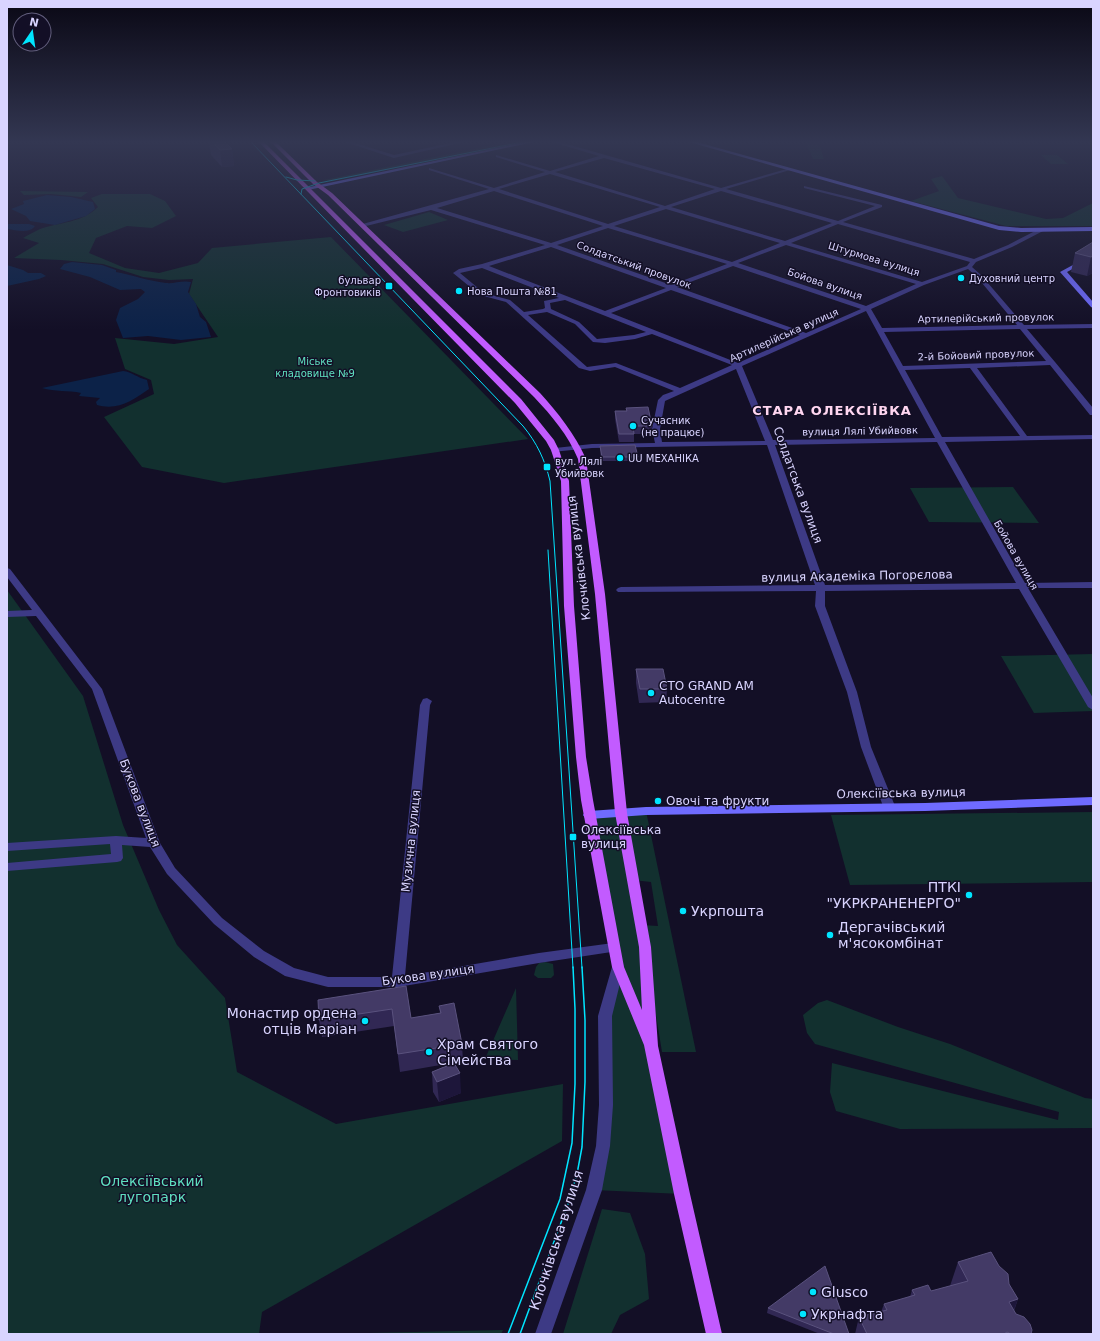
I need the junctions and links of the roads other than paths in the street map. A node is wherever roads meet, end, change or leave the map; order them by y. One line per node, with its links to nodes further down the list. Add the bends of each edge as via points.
1 (324, 205): 49 (main road, Клочківська вулиця, via 518,401 545,433)
2 (341, 205): 13 (main road, Клочківська вулиця)
3 (442, 205): 10 (street)
4 (540, 205): 14 (street, Бойова вулиця)
5 (653, 205): 11 (street, Штурмова вулиця)
6 (674, 205): 11 (street)
7 (771, 205): 12 (street)
8 (874, 205): 12 (street, via 880,206)
9 (915, 205): 16 (street, via 999,228)
10 (431, 208): 13 (street); 18 (street, Солдатський провулок)
11 (664, 208): 14 (street); 17 (street, Штурмова вулиця)
12 (839, 223): 17 (street); 20 (street)
13 (362, 225): 48 (main road, Клочківська вулиця, via 537,395 560,420)
14 (608, 226): 18 (street); 21 (street, Бойова вулиця)
15 (1093, 229): 16 (street)
16 (1041, 230): 20 (street)
17 (789, 243): 21 (street); 24 (street, Штурмова вулиця)
18 (551, 245): 22 (street); 25 (street, Солдатський провулок)
19 (1093, 256): 27 (street, via 1063,272)
20 (974, 261): 23 (street)
21 (734, 264): 25 (street); 28 (street, Бойова вулиця)
22 (483, 266): 26 (street); 31 (street, via 456,273 482,294 508,301)
23 (969, 267): 24 (street, Артилерійська вулиця); 33 (street)
24 (922, 284): 28 (street, Артилерійська вулиця)
25 (670, 288): 30 (street); 36 (street, Солдатський провулок)
26 (567, 298): 29 (street, via 546,302); 30 (street)
27 (1093, 306)
28 (868, 309): 34 (street, Бойова вулиця); 36 (street, Артилерійська вулиця)
29 (547, 310): 31 (street); 35 (street, via 577,323 595,341 636,337)
30 (606, 313): 35 (street)
31 (523, 314): 41 (street, via 581,367 591,369 616,365)
32 (1093, 326): 33 (street, Артилерійський провулок)
33 (1022, 327): 34 (street, Артилерійський провулок); 37 (street)
34 (879, 330): 40 (street, Бойова вулиця)
35 (652, 332): 38 (street)
36 (806, 335): 38 (street, Артилерійська вулиця)
37 (1053, 363): 39 (street, 2-й Бойовий провулок); 42 (street)
38 (738, 365): 41 (street, Артилерійська вулиця); 46 (street, Солдатська вулиця)
39 (972, 366): 40 (street, 2-й Бойовий провулок); 44 (street)
40 (900, 368): 45 (street, Бойова вулиця)
41 (681, 391): 47 (street, Артилерійська вулиця, via 662,400 656,429)
42 (1093, 413)
43 (1093, 437): 44 (street, вулиця Лялі Убийвовк)
44 (1025, 438): 45 (street, вулиця Лялі Убийвовк)
45 (940, 440): 46 (street, вулиця Лялі Убийвовк); 52 (street, Бойова вулиця)
46 (770, 443): 47 (street, вулиця Лялі Убийвовк); 53 (street, Солдатська вулиця)
47 (659, 445): 48 (street, вулиця Лялі Убийвовк)
48 (578, 447): 49 (street, вулиця Лялі Убийвовк); 61 (main road, Клочківська вулиця, via 584,465 600,594)
49 (555, 450): 62 (main road, Клочківська вулиця, via 565,481 569,606 581,757)
50 (7, 571): 55 (street, Букова вулиця)
51 (1093, 585): 52 (street, вулиця Академіка Погорєлова)
52 (1023, 586): 53 (street, вулиця Академіка Погорєлова); 58 (street, Бойова вулиця)
53 (821, 588): 54 (street, вулиця Академіка Погорєлова); 60 (street, Солдатська вулиця, via 820,606 852,692 866,747)
54 (621, 590)
55 (39, 613): 56 (street); 64 (street, Букова вулиця, via 96,688)
56 (7, 614)
57 (427, 701): 69 (street, Музична вулиця)
58 (1093, 707)
59 (1093, 801): 60 (street, Олексіївська вулиця)
60 (890, 806): 61 (street, Олексіївська вулиця)
61 (621, 813): 62 (street, Олексіївська вулиця); 70 (main road, Клочківська вулиця, via 645,947)
62 (590, 815): 67 (main road, Клочківська вулиця)
63 (116, 840): 64 (street); 65 (street); 66 (street, via 117,858)
64 (154, 843): 69 (street, Букова вулиця, via 171,871 218,921 265,957 290,972 328,982)
65 (7, 848)
66 (7, 867)
67 (613, 948): 68 (main road, Клочківська вулиця); 69 (street, Букова вулиця)
68 (618, 967): 70 (main road, Клочківська вулиця); 71 (street, Клочківська вулиця, via 605,1016 606,1105 603,1146 594,1190)
69 (398, 982)
70 (651, 1046): 72 (main road, Клочківська вулиця)
71 (543, 1334)
72 (714, 1334)

